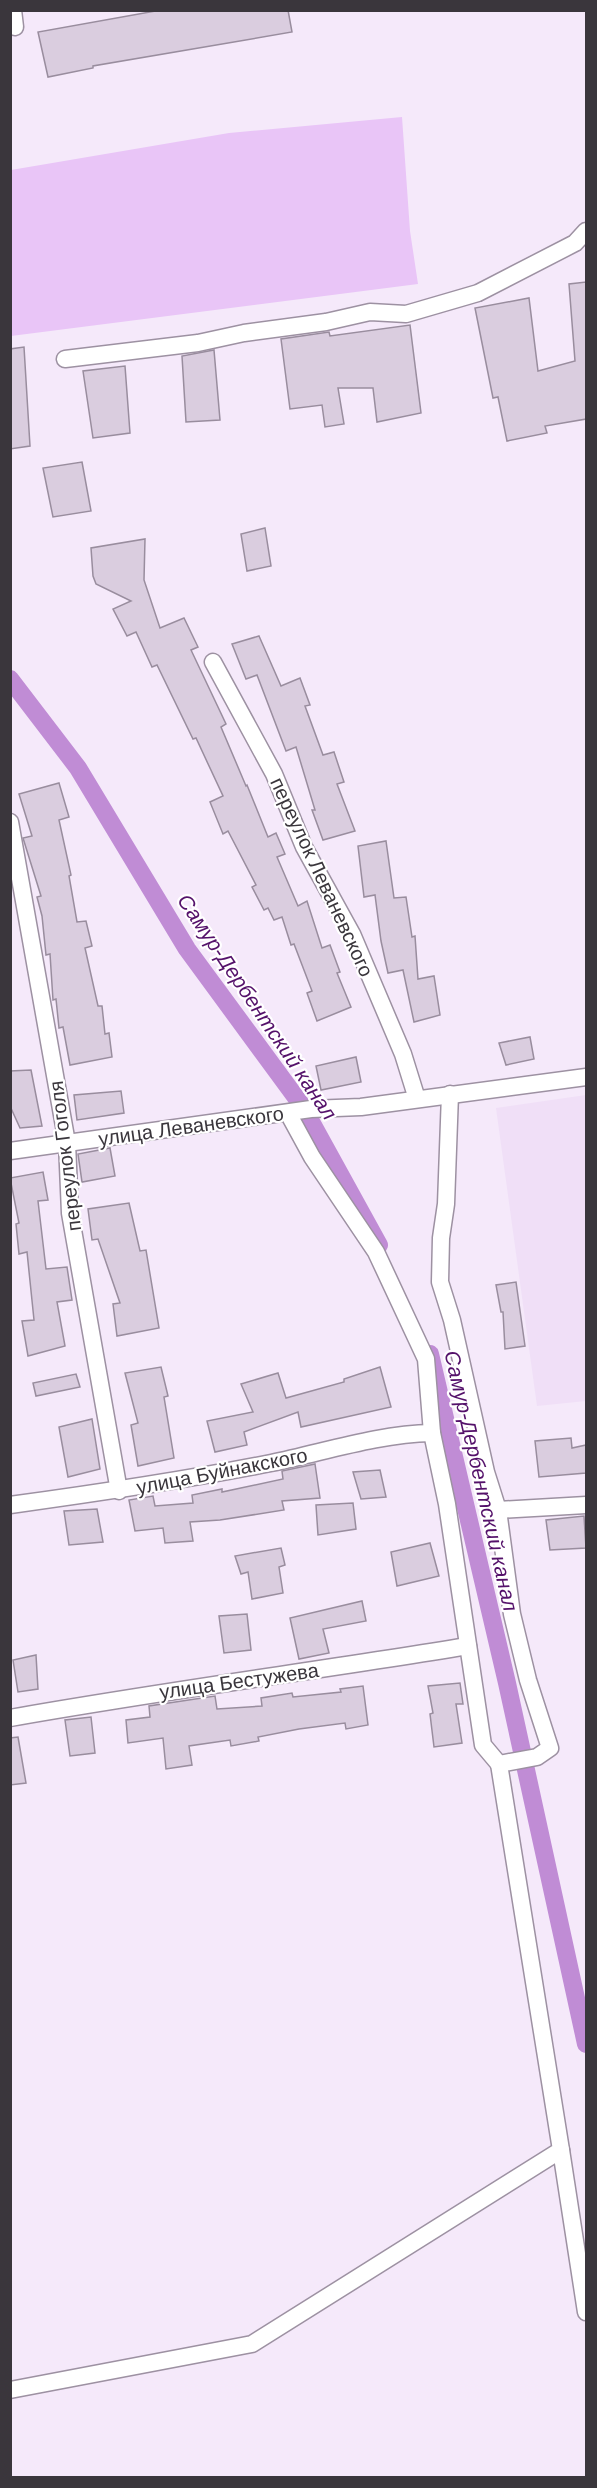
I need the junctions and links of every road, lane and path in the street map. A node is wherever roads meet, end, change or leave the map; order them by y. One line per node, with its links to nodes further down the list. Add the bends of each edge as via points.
1 (586, 231): 2 (street, via 575,243 478,293 406,314 370,312 198,344)
2 (65, 359)
3 (213, 662): 7 (street, переулок Леваневского, via 274,774 304,847 352,934 403,1054)
4 (10, 822): 9 (street, переулок Гоголя)
5 (586, 1077): 6 (street, улица Леваневского)
6 (450, 1094): 7 (street, улица Леваневского); 15 (street, via 440,1282)
7 (417, 1099): 8 (street, улица Леваневского)
8 (299, 1111): 9 (street, улица Леваневского); 11 (street, via 312,1157 376,1252 426,1359)
9 (67, 1143): 10 (street, улица Леваневского); 12 (street, переулок Гоголя, via 70,1213)
10 (10, 1151)
11 (432, 1433): 12 (street, улица Буйнакского, via 400,1433 309,1455); 16 (street)
12 (119, 1491): 13 (street, улица Буйнакского)
13 (10, 1505)
14 (586, 1505): 15 (street)
15 (498, 1510): 18 (street, via 512,1614 550,1748 537,1757)
16 (468, 1646): 17 (street, улица Бестужева); 18 (street, via 483,1745)
17 (10, 1718)
18 (504, 1763): 19 (street)
19 (561, 2150): 20 (street); 21 (street, via 252,2344)
20 (586, 2312)
21 (10, 2390)

